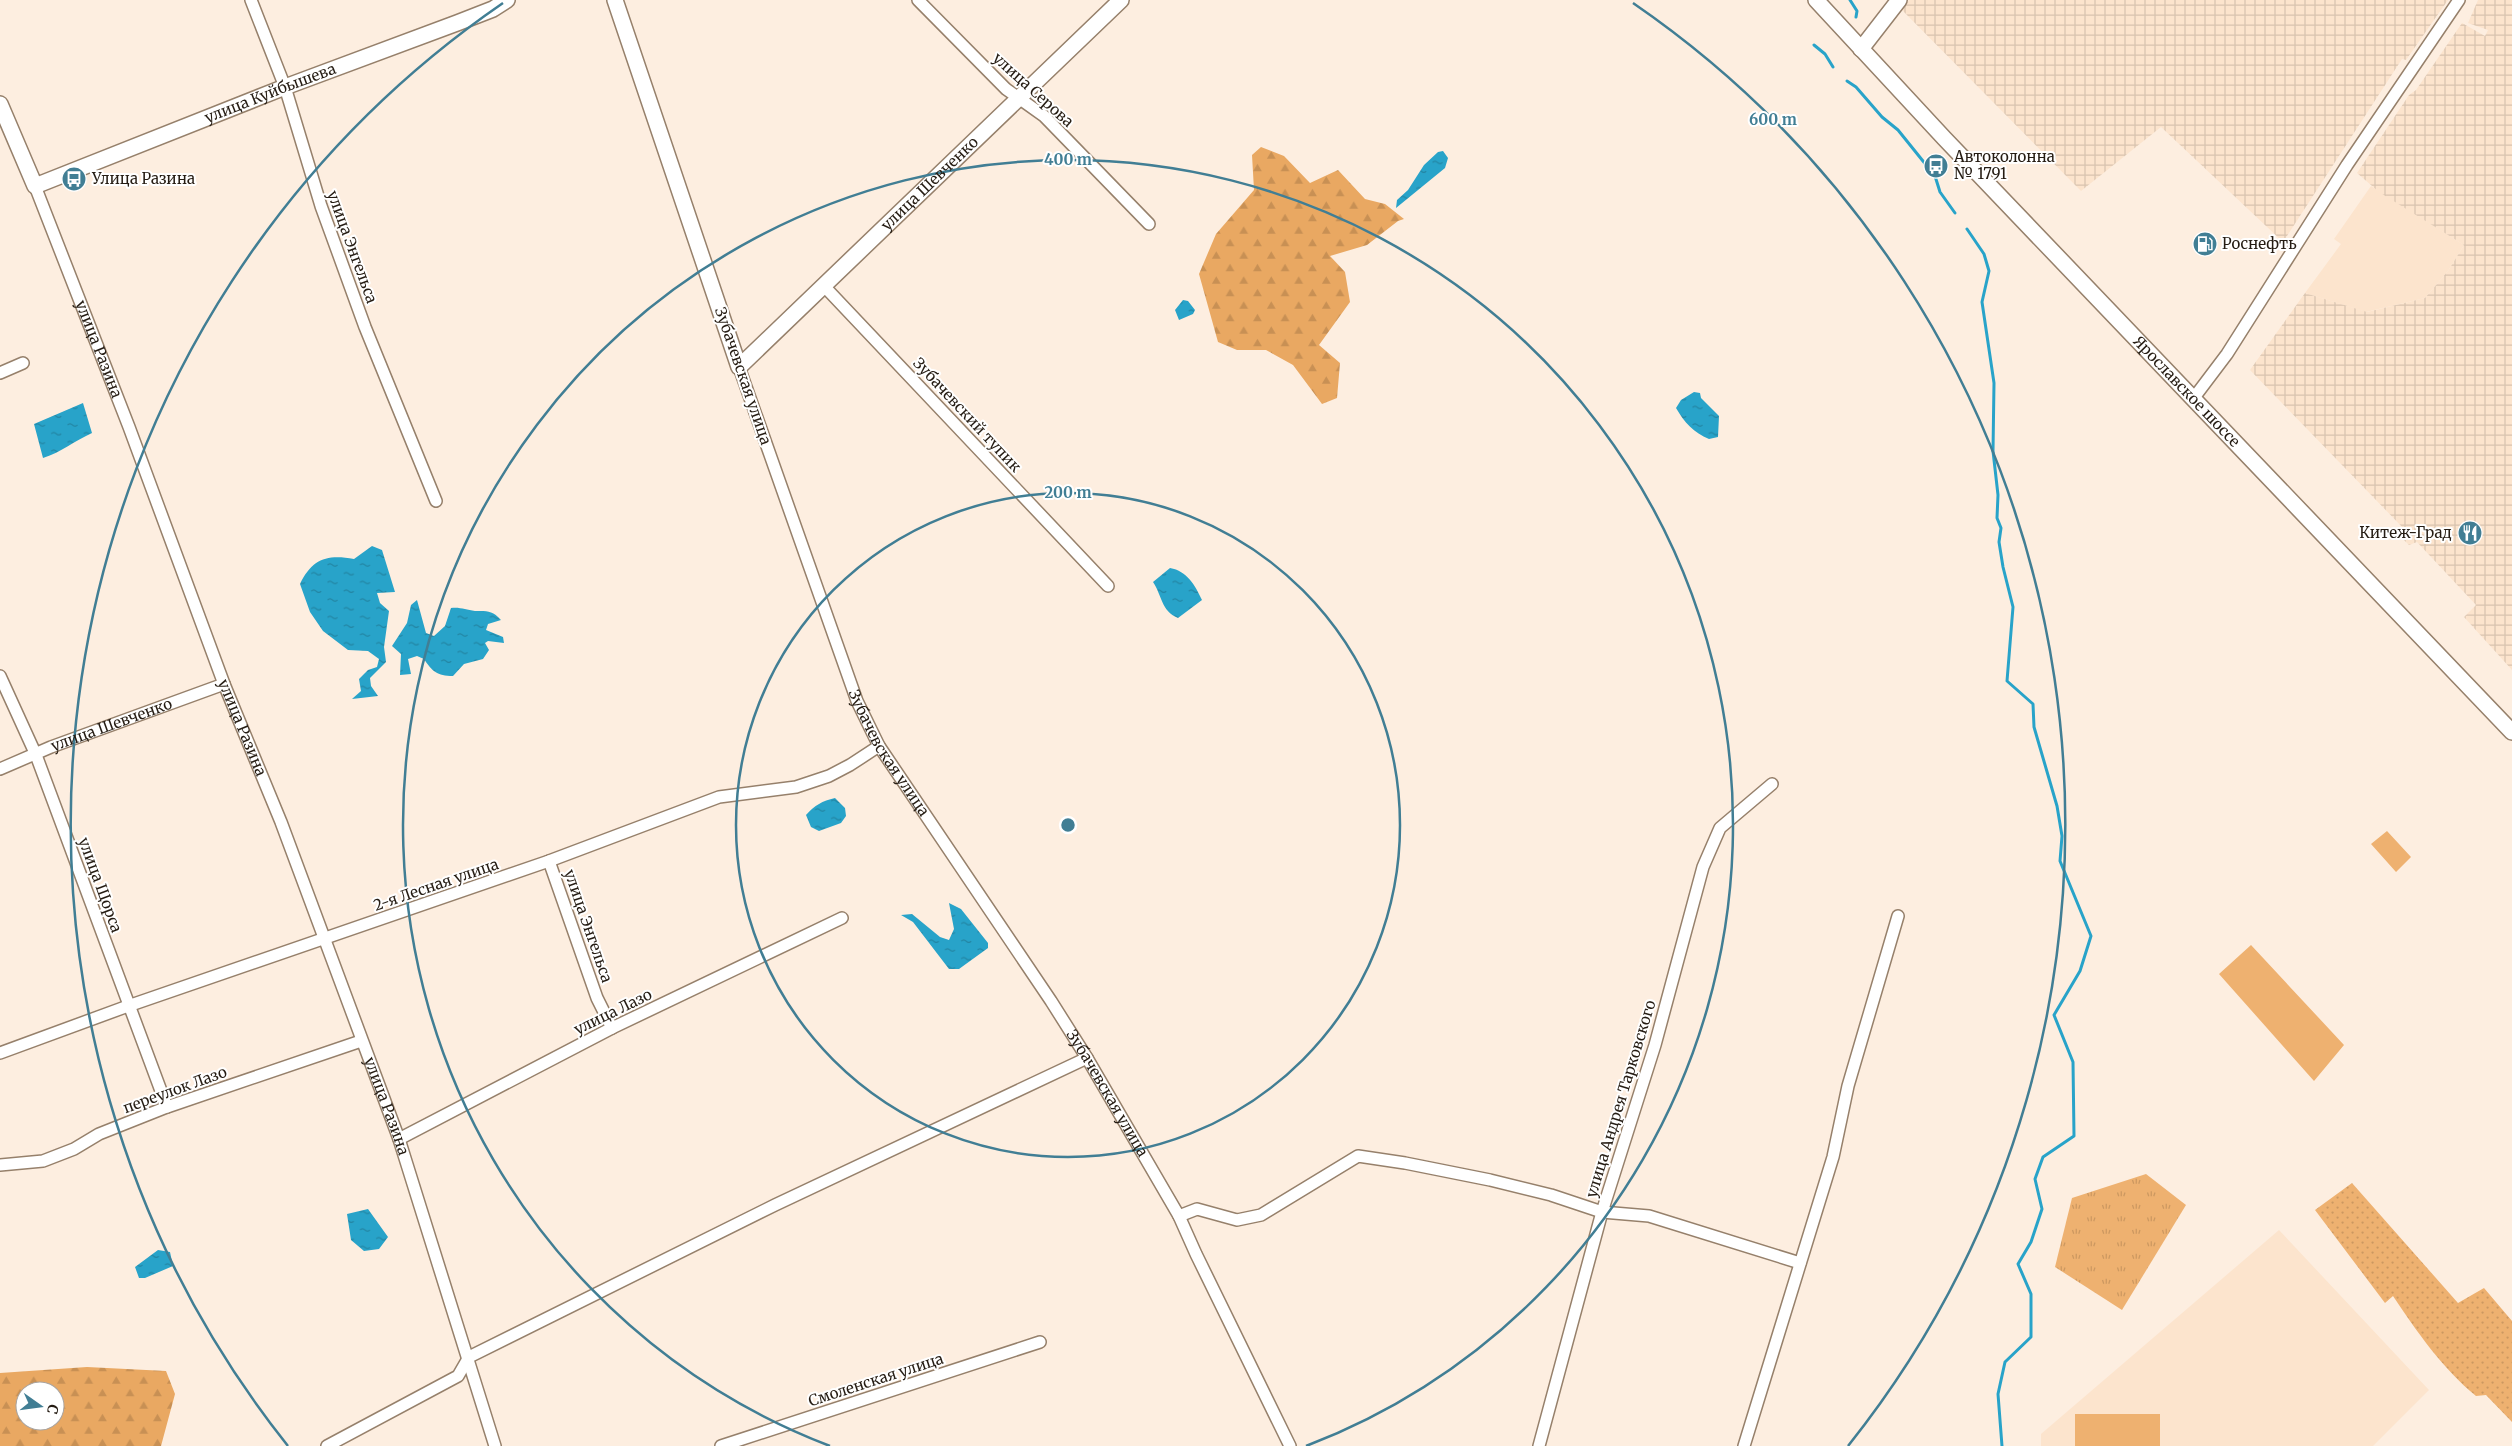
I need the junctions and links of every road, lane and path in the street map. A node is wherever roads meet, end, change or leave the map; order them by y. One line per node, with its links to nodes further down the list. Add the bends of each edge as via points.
1 (251, 0): 10 (street, улица Энгельса)
2 (507, 0): 10 (street, улица Куйбышева, via 457,23)
3 (615, 0): 17 (street, Зубачевская улица)
4 (918, 0): 11 (street, улица Серова, via 1006,89)
5 (1121, 0): 11 (street, улица Шевченко)
6 (1816, 0): 9 (street, Ярославское шоссе)
7 (1899, 0): 9 (street)
8 (2460, 0): 19 (street, via 2347,165 2227,354)
9 (1861, 49): 19 (street, Ярославское шоссе)
10 (285, 87): 13 (street, улица Куйбышева); 20 (street, улица Энгельса, via 334,243)
11 (1020, 98): 14 (street, улица Серова, via 1044,116); 15 (street, улица Шевченко)
12 (0, 104): 13 (street, улица Разина)
13 (35, 186): 23 (street, улица Разина)
14 (1149, 224)
15 (824, 286): 17 (street, улица Шевченко); 21 (street, Зубачевский тупик)
16 (23, 363): 18 (street)
17 (739, 367): 25 (street, Зубачевская улица, via 856,701)
18 (0, 373)
19 (2193, 399): 24 (street, Ярославское шоссе)
20 (436, 501)
21 (1108, 586)
22 (0, 676): 26 (street, улица Щорса)
23 (224, 684): 26 (street, улица Шевченко); 32 (street, улица Разина, via 281,822)
24 (2512, 732)
25 (879, 746): 29 (street, 2-я Лесная улица, via 828,776 796,787 719,797); 37 (street, Зубачевская улица)
26 (36, 755): 27 (street, улица Шевченко); 33 (street, улица Щорса)
27 (0, 769)
28 (1772, 784): 41 (street, улица Андрея Тарковского, via 1720,828 1703,867 1655,1045)
29 (549, 861): 32 (street, 2-я Лесная улица); 34 (street, улица Энгельса, via 597,998)
30 (1898, 916): 43 (street, via 1848,1086 1833,1157)
31 (842, 918): 34 (street, улица Лазо)
32 (324, 940): 33 (street, 2-я Лесная улица); 35 (street, улица Разина)
33 (128, 1006): 36 (street, 2-я Лесная улица); 38 (street, улица Щорса)
34 (612, 1028): 39 (street, улица Лазо)
35 (362, 1041): 38 (street, переулок Лазо); 39 (street, улица Разина)
36 (0, 1053)
37 (1087, 1058): 42 (street, Зубачевская улица); 45 (street, via 784,1201)
38 (167, 1107): 40 (street, переулок Лазо, via 43,1161)
39 (399, 1139): 45 (street, улица Разина)
40 (0, 1165)
41 (1602, 1212): 42 (street, via 1490,1180 1358,1156 1261,1215 1237,1220 1197,1209); 43 (street, via 1649,1216); 50 (street, улица Андрея Тарковского)
42 (1179, 1216): 49 (street, Зубачевская улица)
43 (1800, 1263): 51 (street)
44 (1040, 1342): 48 (street, Смоленская улица)
45 (469, 1358): 46 (street, via 458,1376); 47 (street, улица Разина)
46 (327, 1446)
47 (495, 1446)
48 (721, 1446)
49 (1290, 1446)
50 (1539, 1446)
51 (1744, 1446)

